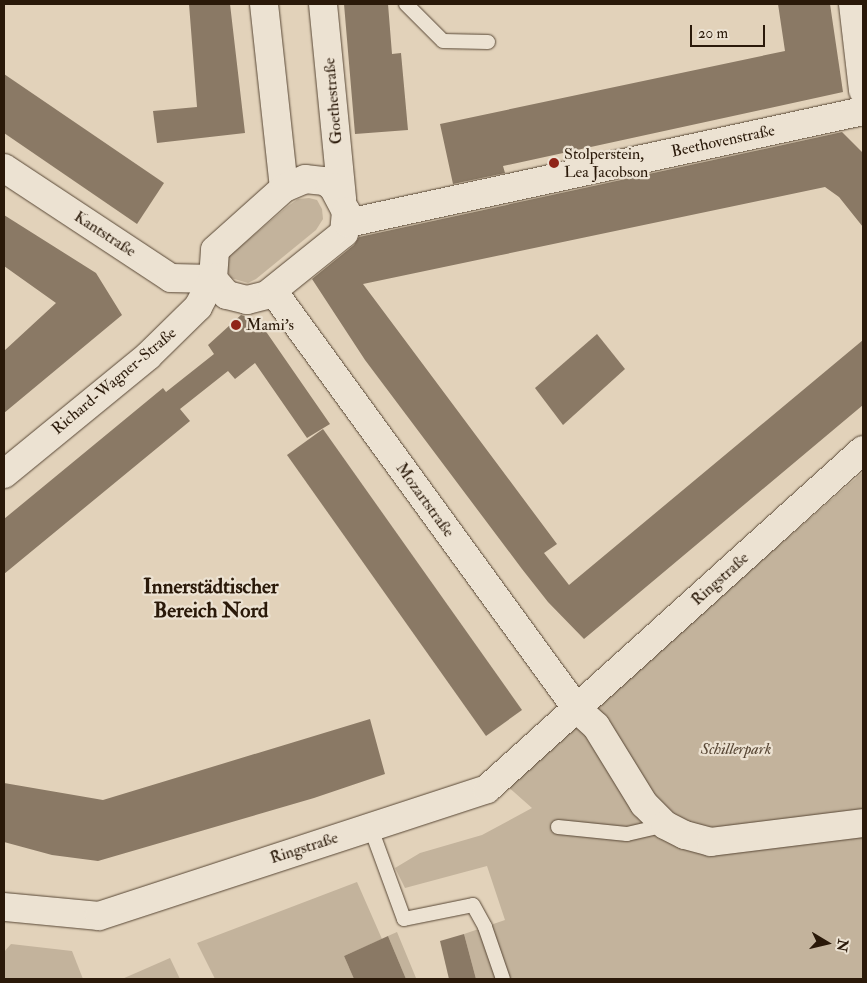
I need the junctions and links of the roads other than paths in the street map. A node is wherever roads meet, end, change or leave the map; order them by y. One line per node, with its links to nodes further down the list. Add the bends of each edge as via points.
1 (264, 4): 9 (street)
2 (323, 4): 10 (street, Goethestraße)
3 (406, 4): 5 (lane, via 442,42)
4 (853, 4): 6 (street)
5 (488, 42)
6 (863, 90)
7 (863, 111): 10 (street, Beethovenstraße)
8 (4, 168): 11 (street, Kantstraße, via 171,278)
9 (284, 188): 10 (street, Richard-Wagner-Straße, via 296,181 316,179 333,187); 11 (street, Richard-Wagner-Straße, via 215,250)
10 (345, 211): 12 (street, via 339,239)
11 (213, 279): 12 (street, via 227,295 237,300 258,299); 14 (street, Richard-Wagner-Straße, via 198,308 148,356)
12 (273, 291): 15 (street, Mozartstraße)
13 (863, 450): 15 (street, Ringstraße)
14 (4, 474)
15 (577, 709): 17 (street, via 596,726 644,804); 18 (street, Ringstraße, via 487,789)
16 (863, 823): 17 (street, via 711,842)
17 (665, 825): 19 (lane, via 627,834)
18 (370, 826): 20 (street, Ringstraße, via 99,916); 21 (lane, via 404,919 472,905 485,927)
19 (558, 827)
20 (4, 906)
21 (503, 979)

